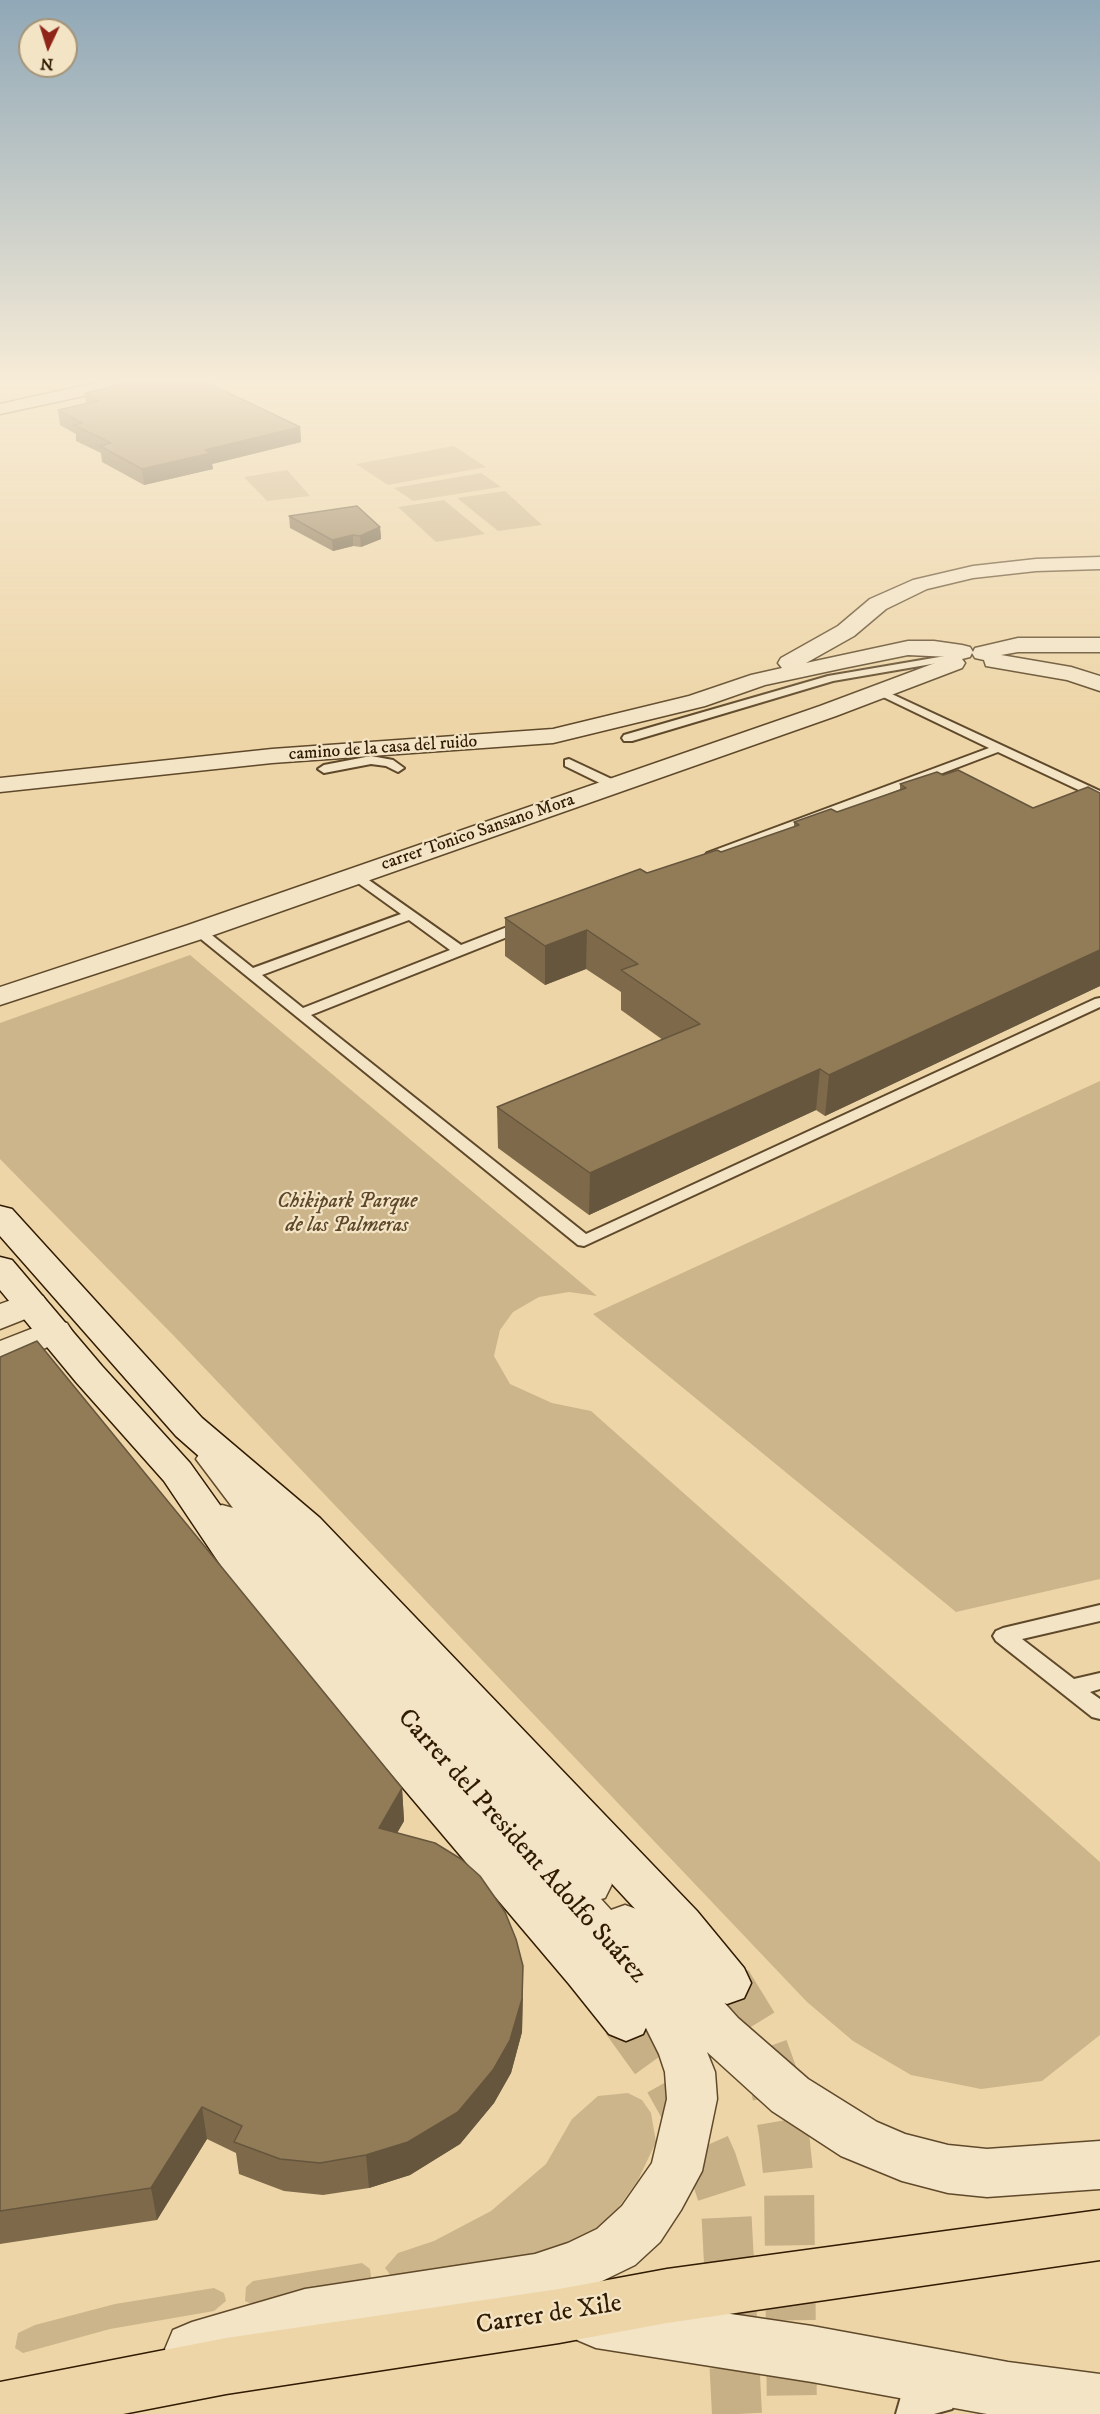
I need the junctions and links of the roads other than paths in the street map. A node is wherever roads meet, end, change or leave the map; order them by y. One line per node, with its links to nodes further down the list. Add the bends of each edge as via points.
1 (1100, 563): 4 (street, via 973,572 920,584 878,604 846,631)
2 (1100, 645): 3 (street, via 1018,645)
3 (969, 657): 4 (street, via 934,648 908,648); 5 (street, via 1071,674); 6 (street, carrer Tonico Sansano Mora); 7 (lane, via 832,678)
4 (759, 680): 12 (street, camino de la casa del ruido, via 697,701 553,736 272,756)
5 (1100, 684)
6 (881, 692): 8 (lane); 13 (street, carrer Tonico Sansano Mora)
7 (628, 738)
8 (999, 748): 14 (lane); 15 (lane)
9 (569, 763): 13 (lane)
10 (398, 768): 11 (lane, via 371,760)
11 (324, 769)
12 (0, 785)
13 (614, 785): 16 (street, carrer Tonico Sansano Mora)
14 (1100, 796)
15 (694, 863)
16 (356, 875): 17 (lane); 19 (street, carrer Tonico Sansano Mora)
17 (411, 915): 20 (lane); 21 (lane)
18 (538, 921): 20 (lane)
19 (207, 939): 21 (lane); 22 (street, carrer Tonico Sansano Mora, via 159,944)
20 (459, 950): 24 (lane)
21 (251, 974): 24 (lane)
22 (0, 996)
23 (1100, 1002): 24 (lane, via 584,1240)
24 (303, 1013)
25 (0, 1216): 30 (street, Carrer del President Adolfo Suárez)
26 (0, 1268): 27 (street, Carrer del President Adolfo Suárez)
27 (16, 1311): 28 (street, Carrer del President Adolfo Suárez)
28 (54, 1331): 29 (street); 31 (street, Carrer del President Adolfo Suárez)
29 (0, 1355)
30 (189, 1427): 36 (street, Carrer del President Adolfo Suárez, via 306,1528 680,1925); 38 (street, Carrer del President Adolfo Suárez, via 277,1537 721,2033 790,2095 860,2139 902,2157 948,2169 987,2173)
31 (177, 1472): 37 (street, Carrer del President Adolfo Suárez, via 258,1589); 43 (street, Carrer del President Adolfo Suárez, via 280,1579 629,1962 661,2009 690,2072 692,2099 686,2134 676,2171 641,2224 616,2247 578,2266 535,2280 305,2316)
32 (1100, 1613): 34 (lane, via 1003,1636)
33 (1100, 1681): 34 (lane)
34 (1071, 1689): 35 (lane)
35 (1100, 1711)
36 (727, 1983)
37 (626, 2019)
38 (1100, 2165)
39 (1100, 2235): 40 (highway, Carrer de Xile, via 667,2296)
40 (559, 2316): 41 (street, via 812,2354); 44 (highway, Carrer de Xile, via 226,2366)
41 (1008, 2391): 42 (street); 45 (lane, via 912,2403)
42 (1100, 2403)
43 (0, 2405)
44 (0, 2410)
45 (910, 2414)

